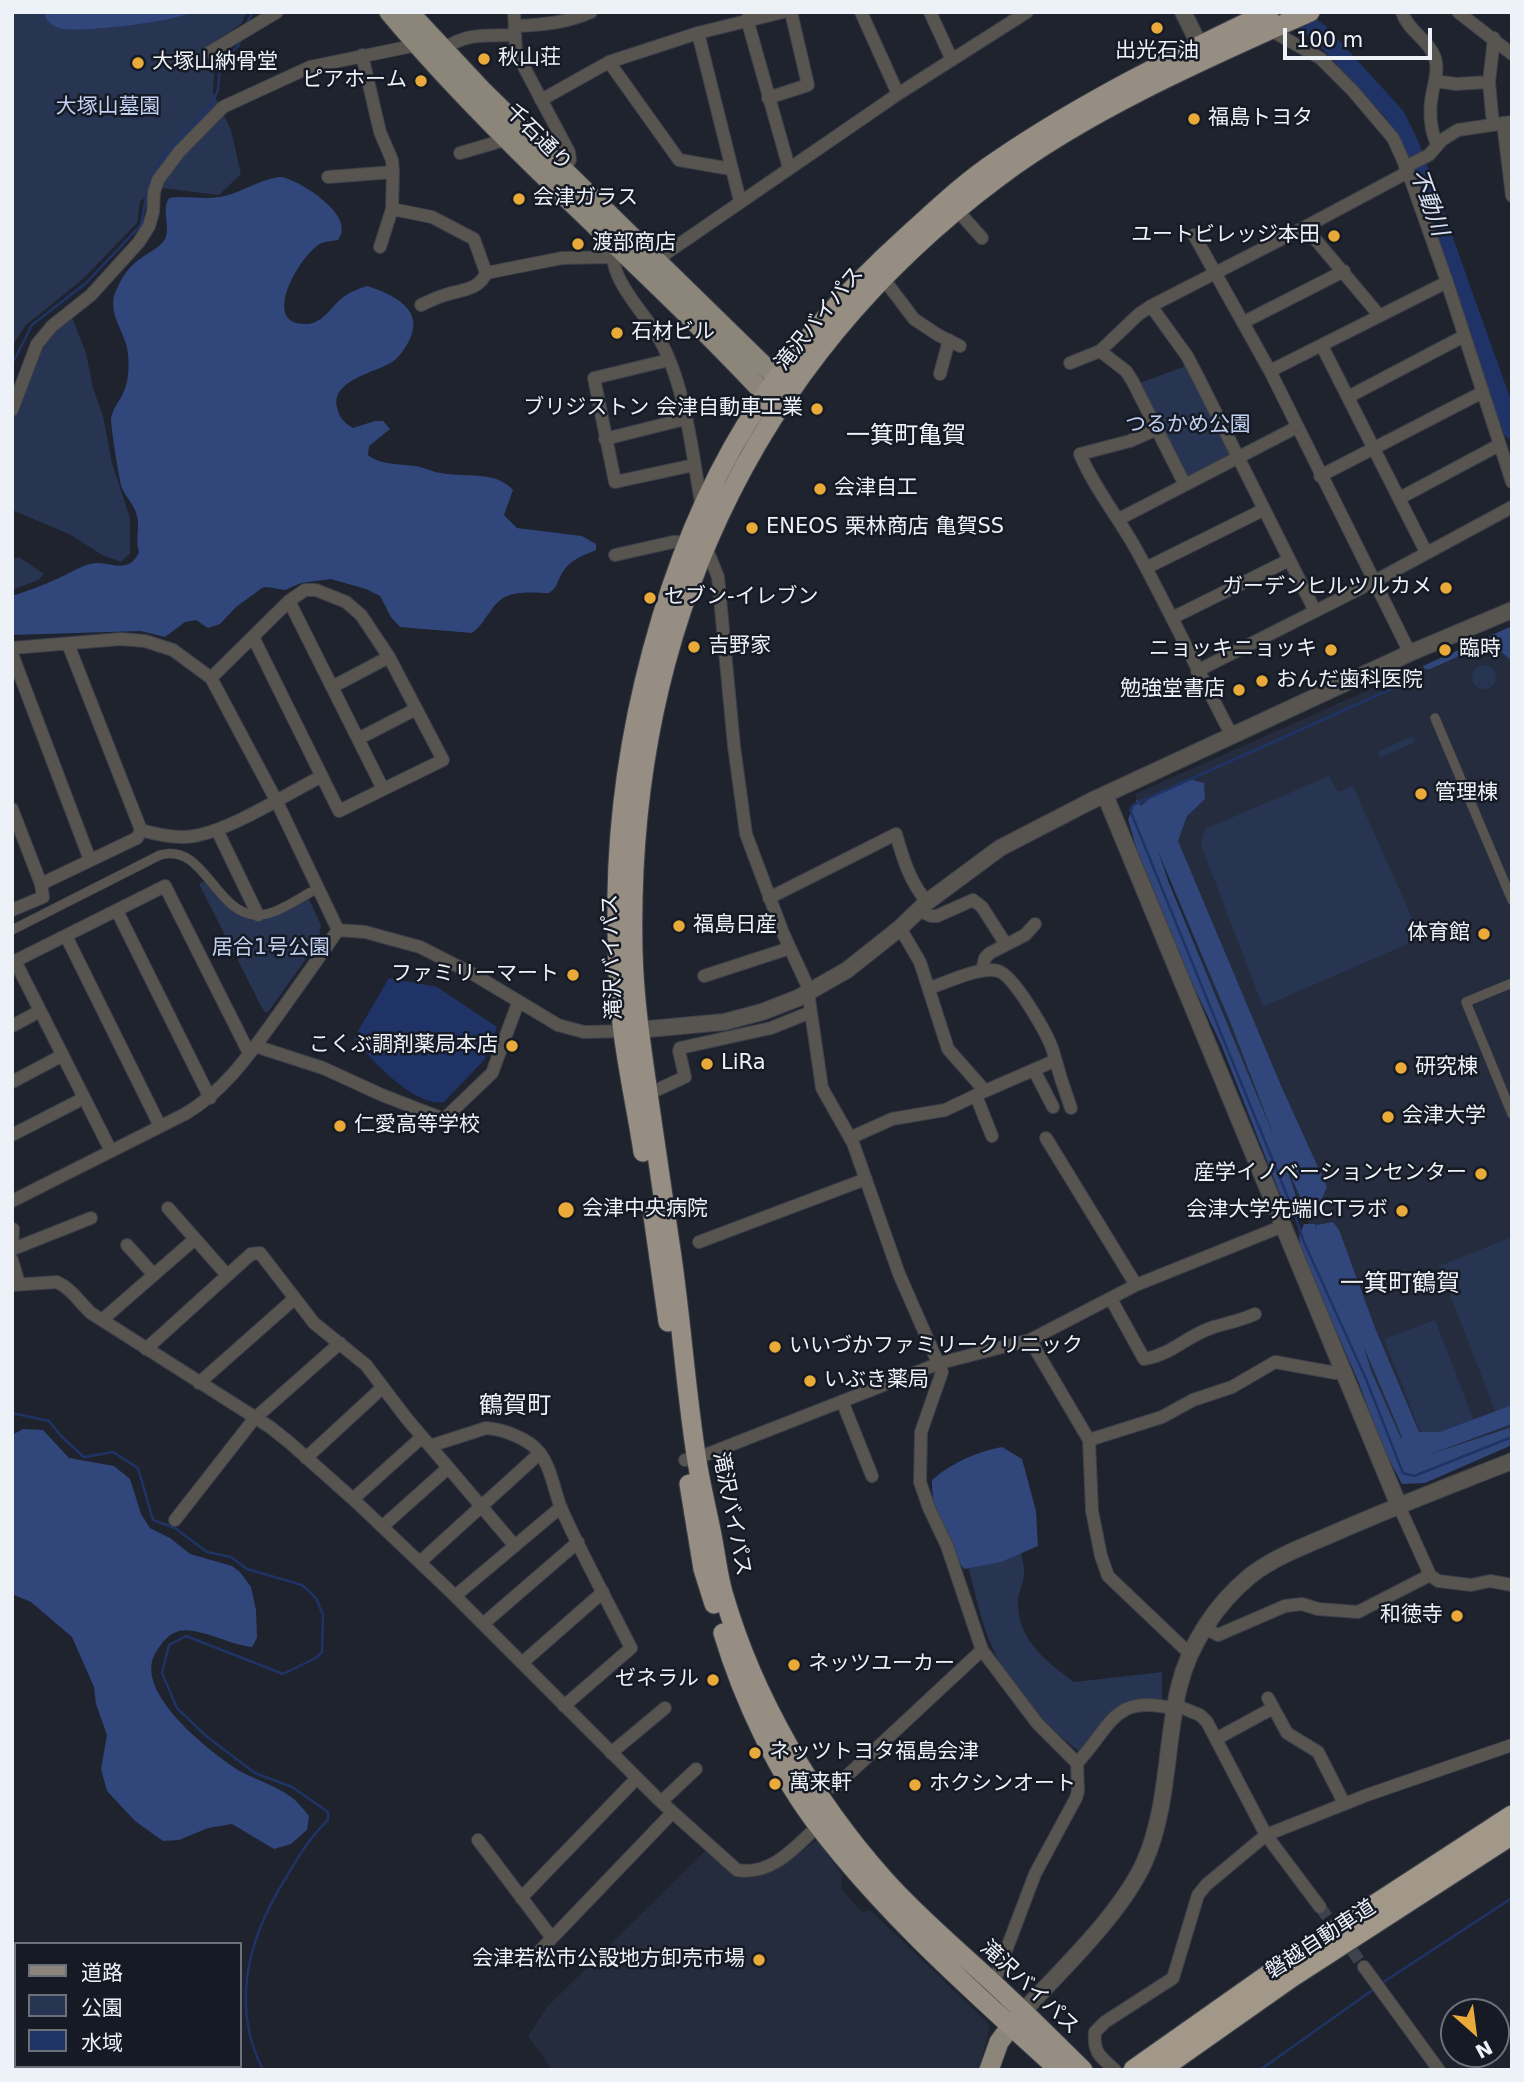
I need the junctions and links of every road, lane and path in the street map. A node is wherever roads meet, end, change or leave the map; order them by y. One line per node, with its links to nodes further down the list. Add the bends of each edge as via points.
1 (277, 12): 21 (street)
2 (389, 12): 20 (main road, 千石通り)
3 (409, 12): 22 (main road, 千石通り)
4 (514, 12): 17 (street)
5 (591, 12): 17 (street, via 573,20)
6 (783, 12): 15 (street)
7 (791, 12): 31 (street, via 808,85)
8 (930, 12): 26 (street)
9 (1027, 12): 26 (street)
10 (1182, 12): 23 (street)
11 (1310, 12): 16 (highway, 滝沢バイパス)
12 (1402, 12): 28 (street, via 1435,57)
13 (1458, 12): 19 (street)
14 (867, 14): 30 (street)
15 (740, 18): 18 (street); 31 (street)
16 (1272, 20): 23 (highway, 滝沢バイパス); 37 (street, via 1345,83 1393,138)
17 (515, 30): 22 (street, via 463,37); 32 (street, via 516,52)
18 (698, 33): 27 (street); 38 (street)
19 (1494, 38): 24 (street); 29 (street)
20 (417, 46): 25 (street); 34 (main road, 千石通り)
21 (213, 50)
22 (443, 50): 42 (main road, 千石通り)
23 (1203, 52): 46 (highway, 滝沢バイパス, via 1046,145); 70 (highway, 滝沢バイパス, via 1056,123 962,187 880,260 810,336)
24 (1512, 54)
25 (362, 55): 40 (street); 72 (street, via 287,77 223,107 202,127 158,180 149,226 139,242 91,295 37,344)
26 (952, 60): 30 (street)
27 (609, 62): 32 (street); 38 (street, via 679,160)
28 (1435, 81): 29 (street); 35 (street, via 1432,132)
29 (1489, 82): 33 (street)
30 (898, 94): 39 (street)
31 (768, 98): 39 (street)
32 (541, 100): 42 (street, via 569,152 570,160)
33 (1502, 123): 35 (street, via 1458,130); 43 (street)
34 (508, 139): 36 (street); 42 (main road, 千石通り)
35 (1437, 144): 37 (street)
36 (460, 153)
37 (1408, 168): 47 (street); 57 (street)
38 (731, 169): 44 (street)
39 (789, 169): 44 (street)
40 (393, 172): 41 (street); 45 (street)
41 (328, 177)
42 (557, 177): 51 (main road, 千石通り); 52 (main road, 千石通り)
43 (1511, 189)
44 (740, 201): 52 (street)
45 (392, 209): 50 (street); 54 (street, via 432,217 474,239)
46 (957, 210): 49 (street); 56 (highway, 滝沢バイパス)
47 (1305, 227): 53 (street); 55 (street)
48 (1194, 235): 55 (street)
49 (982, 238)
50 (380, 247)
51 (614, 251): 52 (main road, 千石通り); 54 (street); 65 (street, via 634,306 656,333)
52 (649, 266): 70 (main road, 千石通り)
53 (1343, 271): 60 (street); 61 (street)
54 (486, 273): 58 (street, via 472,288)
55 (1216, 274): 59 (street); 61 (street)
56 (883, 278): 68 (street, via 914,319 955,343); 70 (highway, 滝沢バイパス)
57 (1447, 282): 60 (street); 62 (street)
58 (421, 305)
59 (1151, 306): 64 (street); 79 (street, via 1186,356)
60 (1380, 316): 63 (street)
61 (1244, 322): 67 (street)
62 (1464, 336): 69 (street); 71 (street)
63 (1322, 346): 67 (street); 71 (street)
64 (1100, 351): 66 (street); 75 (street, via 1126,371)
65 (669, 360): 73 (street); 76 (street, via 594,378)
66 (1070, 363)
67 (1270, 371): 74 (street)
68 (940, 374)
69 (1483, 392): 77 (street); 78 (street)
70 (778, 393): 86 (highway, 滝沢バイパス, via 722,467); 89 (highway, 滝沢バイパス, via 732,489)
71 (1348, 397): 78 (street)
72 (12, 410)
73 (685, 419): 76 (street); 80 (street)
74 (1297, 428): 79 (street); 81 (street)
75 (1157, 429): 83 (street); 88 (street, via 1080,454)
76 (606, 439): 80 (street, via 615,482)
77 (1499, 445): 82 (street); 84 (street)
78 (1374, 448): 81 (street); 84 (street)
79 (1237, 458): 83 (street); 87 (street)
80 (694, 465): 86 (street)
81 (1320, 476): 94 (street)
82 (1512, 482)
83 (1185, 485): 88 (street)
84 (1400, 498): 90 (street)
85 (1512, 507): 90 (street)
86 (702, 509): 89 (highway, 滝沢バイパス)
87 (1263, 510): 92 (street); 93 (street)
88 (1119, 519): 93 (street)
89 (696, 544): 91 (street, via 673,542); 121 (street, via 718,577 746,834); 143 (highway, 滝沢バイパス, via 649,668 629,762 617,895)
90 (1426, 552): 94 (street)
91 (615, 555)
92 (1289, 560): 97 (street); 98 (street)
93 (1146, 568): 98 (street)
94 (1375, 581): 97 (street); 102 (street)
95 (289, 601): 99 (street); 103 (street, via 305,590 316,590 346,602 361,615); 106 (street)
96 (1512, 610): 102 (street)
97 (1315, 611): 104 (street)
98 (1172, 618): 104 (street)
99 (253, 637): 105 (street); 111 (street)
100 (68, 643): 101 (street); 105 (street, via 145,641 173,650); 116 (street)
101 (12, 651): 118 (street)
102 (1410, 653): 109 (street)
103 (389, 657): 106 (street); 107 (street)
104 (1197, 671): 109 (street)
105 (211, 678): 114 (street)
106 (332, 687): 110 (street)
107 (416, 709): 110 (street); 112 (street, via 443,760)
108 (1435, 718): 122 (street)
109 (1232, 736): 113 (street)
110 (358, 739): 112 (street)
111 (322, 776): 112 (street, via 339,811); 114 (street)
112 (383, 789)
113 (1105, 795): 123 (street, via 1000,848); 166 (street)
114 (276, 800): 117 (street); 130 (street)
115 (12, 809): 119 (street)
116 (141, 830): 117 (street, via 193,837); 118 (street, via 137,838)
117 (217, 830): 126 (street)
118 (90, 860): 119 (street)
119 (41, 884): 124 (street, via 43,897)
120 (311, 892): 126 (street)
121 (769, 898): 123 (street, via 896,834); 133 (street)
122 (1512, 900)
123 (922, 906): 128 (street); 132 (street, via 937,916 973,900)
124 (12, 910)
125 (117, 911): 131 (street); 144 (street, via 165,886); 152 (street)
126 (258, 915): 129 (street, via 236,908 185,855 172,851)
127 (1035, 924): 132 (street, via 1025,935)
128 (900, 928): 137 (street); 138 (street, via 848,970)
129 (12, 930)
130 (338, 930): 139 (street, via 365,932 420,947); 144 (street)
131 (66, 936): 140 (street, via 15,961); 156 (street)
132 (1005, 943): 134 (street, via 985,958)
133 (790, 948): 135 (street); 138 (street)
134 (982, 971): 137 (street); 146 (street, via 997,970 1012,980 1044,1032)
135 (704, 975)
136 (1512, 982): 155 (street, via 1466,1002)
137 (930, 988): 150 (street, via 948,1049)
138 (809, 993): 141 (street); 143 (street, via 773,1009 724,1022)
139 (518, 1003): 143 (street, via 558,1026 584,1032); 144 (street, via 492,1073 444,1119 323,1068)
140 (40, 1011): 142 (street); 145 (street)
141 (811, 1012): 149 (street, via 771,1028 680,1048 685,1077); 159 (street, via 822,1088)
142 (12, 1026)
143 (631, 1031): 149 (highway, 滝沢バイパス); 194 (highway, 滝沢バイパス, via 654,1226)
144 (253, 1050): 152 (street)
145 (63, 1055): 148 (street); 151 (street)
146 (1054, 1061): 147 (street); 154 (street)
147 (1034, 1070): 150 (street); 153 (street)
148 (12, 1082)
149 (648, 1094): 194 (highway, 滝沢バイパス, via 684,1340)
150 (981, 1094): 158 (street); 159 (street, via 945,1110 892,1119)
151 (84, 1098): 157 (street); 161 (street)
152 (210, 1098): 156 (street)
153 (1053, 1107)
154 (1071, 1108)
155 (1512, 1114)
156 (160, 1126): 161 (street)
157 (12, 1135)
158 (992, 1136)
159 (850, 1138): 162 (street)
160 (1045, 1138): 176 (street)
161 (111, 1152): 163 (street)
162 (866, 1179): 169 (street); 184 (street, via 899,1274)
163 (12, 1201)
164 (168, 1208): 168 (street)
165 (91, 1219): 171 (street)
166 (1283, 1226): 176 (street); 185 (street)
167 (13, 1229): 171 (street)
168 (195, 1239): 173 (street); 174 (street)
169 (699, 1242)
170 (127, 1245): 173 (street)
171 (13, 1250)
172 (12, 1260): 175 (street)
173 (154, 1275): 180 (street)
174 (227, 1275): 177 (street, via 251,1254 260,1253); 183 (street)
175 (16, 1284): 180 (street, via 57,1282)
176 (1136, 1285): 178 (street)
177 (294, 1299): 182 (street, via 314,1323); 186 (street)
178 (1111, 1299): 179 (street, via 1144,1359 1166,1354 1213,1327); 181 (street)
179 (1255, 1314)
180 (102, 1320): 183 (street)
181 (1030, 1340): 184 (street); 190 (street)
182 (340, 1343): 187 (street); 189 (street)
183 (146, 1349): 186 (street)
184 (940, 1363): 188 (street); 213 (street, via 942,1377 922,1432 920,1482)
185 (1343, 1370): 190 (street, via 1336,1373 1275,1363 1162,1417); 200 (street)
186 (199, 1383): 189 (street)
187 (383, 1387): 191 (street); 193 (street)
188 (842, 1401): 194 (street); 197 (street)
189 (254, 1419): 193 (street); 202 (street)
190 (1089, 1440): 214 (street, via 1092,1511 1108,1576)
191 (426, 1442): 192 (street, via 486,1428); 196 (street); 198 (street)
192 (540, 1453): 199 (street); 201 (street)
193 (306, 1458): 198 (street)
194 (691, 1459): 230 (highway, 滝沢バイパス, via 703,1569 726,1642 757,1721); 240 (highway, 滝沢バイパス, via 723,1593 740,1643 764,1700 804,1769 884,1879)
195 (1512, 1461): 200 (street)
196 (449, 1468): 199 (street); 203 (street)
197 (872, 1476)
198 (353, 1499): 203 (street)
199 (481, 1506): 205 (street); 206 (street)
200 (1399, 1506): 207 (street); 212 (street, via 1259,1570 1228,1597)
201 (561, 1507): 204 (street); 205 (street)
202 (175, 1520)
203 (383, 1526): 206 (street)
204 (578, 1542): 209 (street); 211 (street)
205 (514, 1546): 210 (street)
206 (420, 1562): 210 (street)
207 (1430, 1575): 208 (street, via 1438,1581); 212 (street, via 1358,1612 1302,1604 1285,1606 1218,1635)
208 (1512, 1585)
209 (603, 1592): 215 (street); 216 (street, via 631,1648)
210 (455, 1596): 211 (street)
211 (483, 1624): 215 (street)
212 (1205, 1628): 214 (street)
213 (982, 1650): 222 (street, via 1037,1723); 225 (street)
214 (1190, 1654): 217 (street)
215 (522, 1663): 216 (street)
216 (564, 1706): 221 (street)
217 (1175, 1707): 219 (street, via 1200,1715); 222 (street, via 1148,1704 1120,1711); 240 (street, via 1159,1819 1144,1864 1118,1905)
218 (665, 1708): 221 (street)
219 (1216, 1739): 227 (street, via 1270,1703 1287,1732 1318,1752); 232 (street)
220 (1512, 1745): 227 (street)
221 (611, 1753): 224 (street)
222 (1077, 1763): 239 (street, via 1076,1798 1035,1874)
223 (696, 1769): 226 (street)
224 (637, 1778): 226 (street); 234 (street)
225 (835, 1787)
226 (661, 1802): 228 (street)
227 (1344, 1803): 232 (street)
228 (672, 1812): 230 (street, via 737,1870 746,1871 776,1864); 236 (street)
229 (1512, 1816): 245 (highway, 磐越自動車道, via 1283,1965)
230 (818, 1826): 240 (highway, 滝沢バイパス, via 878,1898)
231 (1512, 1834): 246 (highway, 磐越自動車道, via 1291,1977)
232 (1265, 1835): 235 (street); 244 (street, via 1198,1895 1172,1978 1095,2032 1097,2053)
233 (478, 1840): 234 (street)
234 (522, 1898): 236 (street)
235 (1320, 1907)
236 (552, 1938): 237 (street)
237 (531, 1960)
238 (1364, 1967): 247 (street)
239 (996, 1977)
240 (1016, 2018): 241 (main road, via 999,2042); 242 (highway, 滝沢バイパス); 243 (highway, 滝沢バイパス)
241 (989, 2070)
242 (1059, 2070)
243 (1083, 2070)
244 (1115, 2070)
245 (1134, 2070)
246 (1159, 2070)
247 (1439, 2070)

